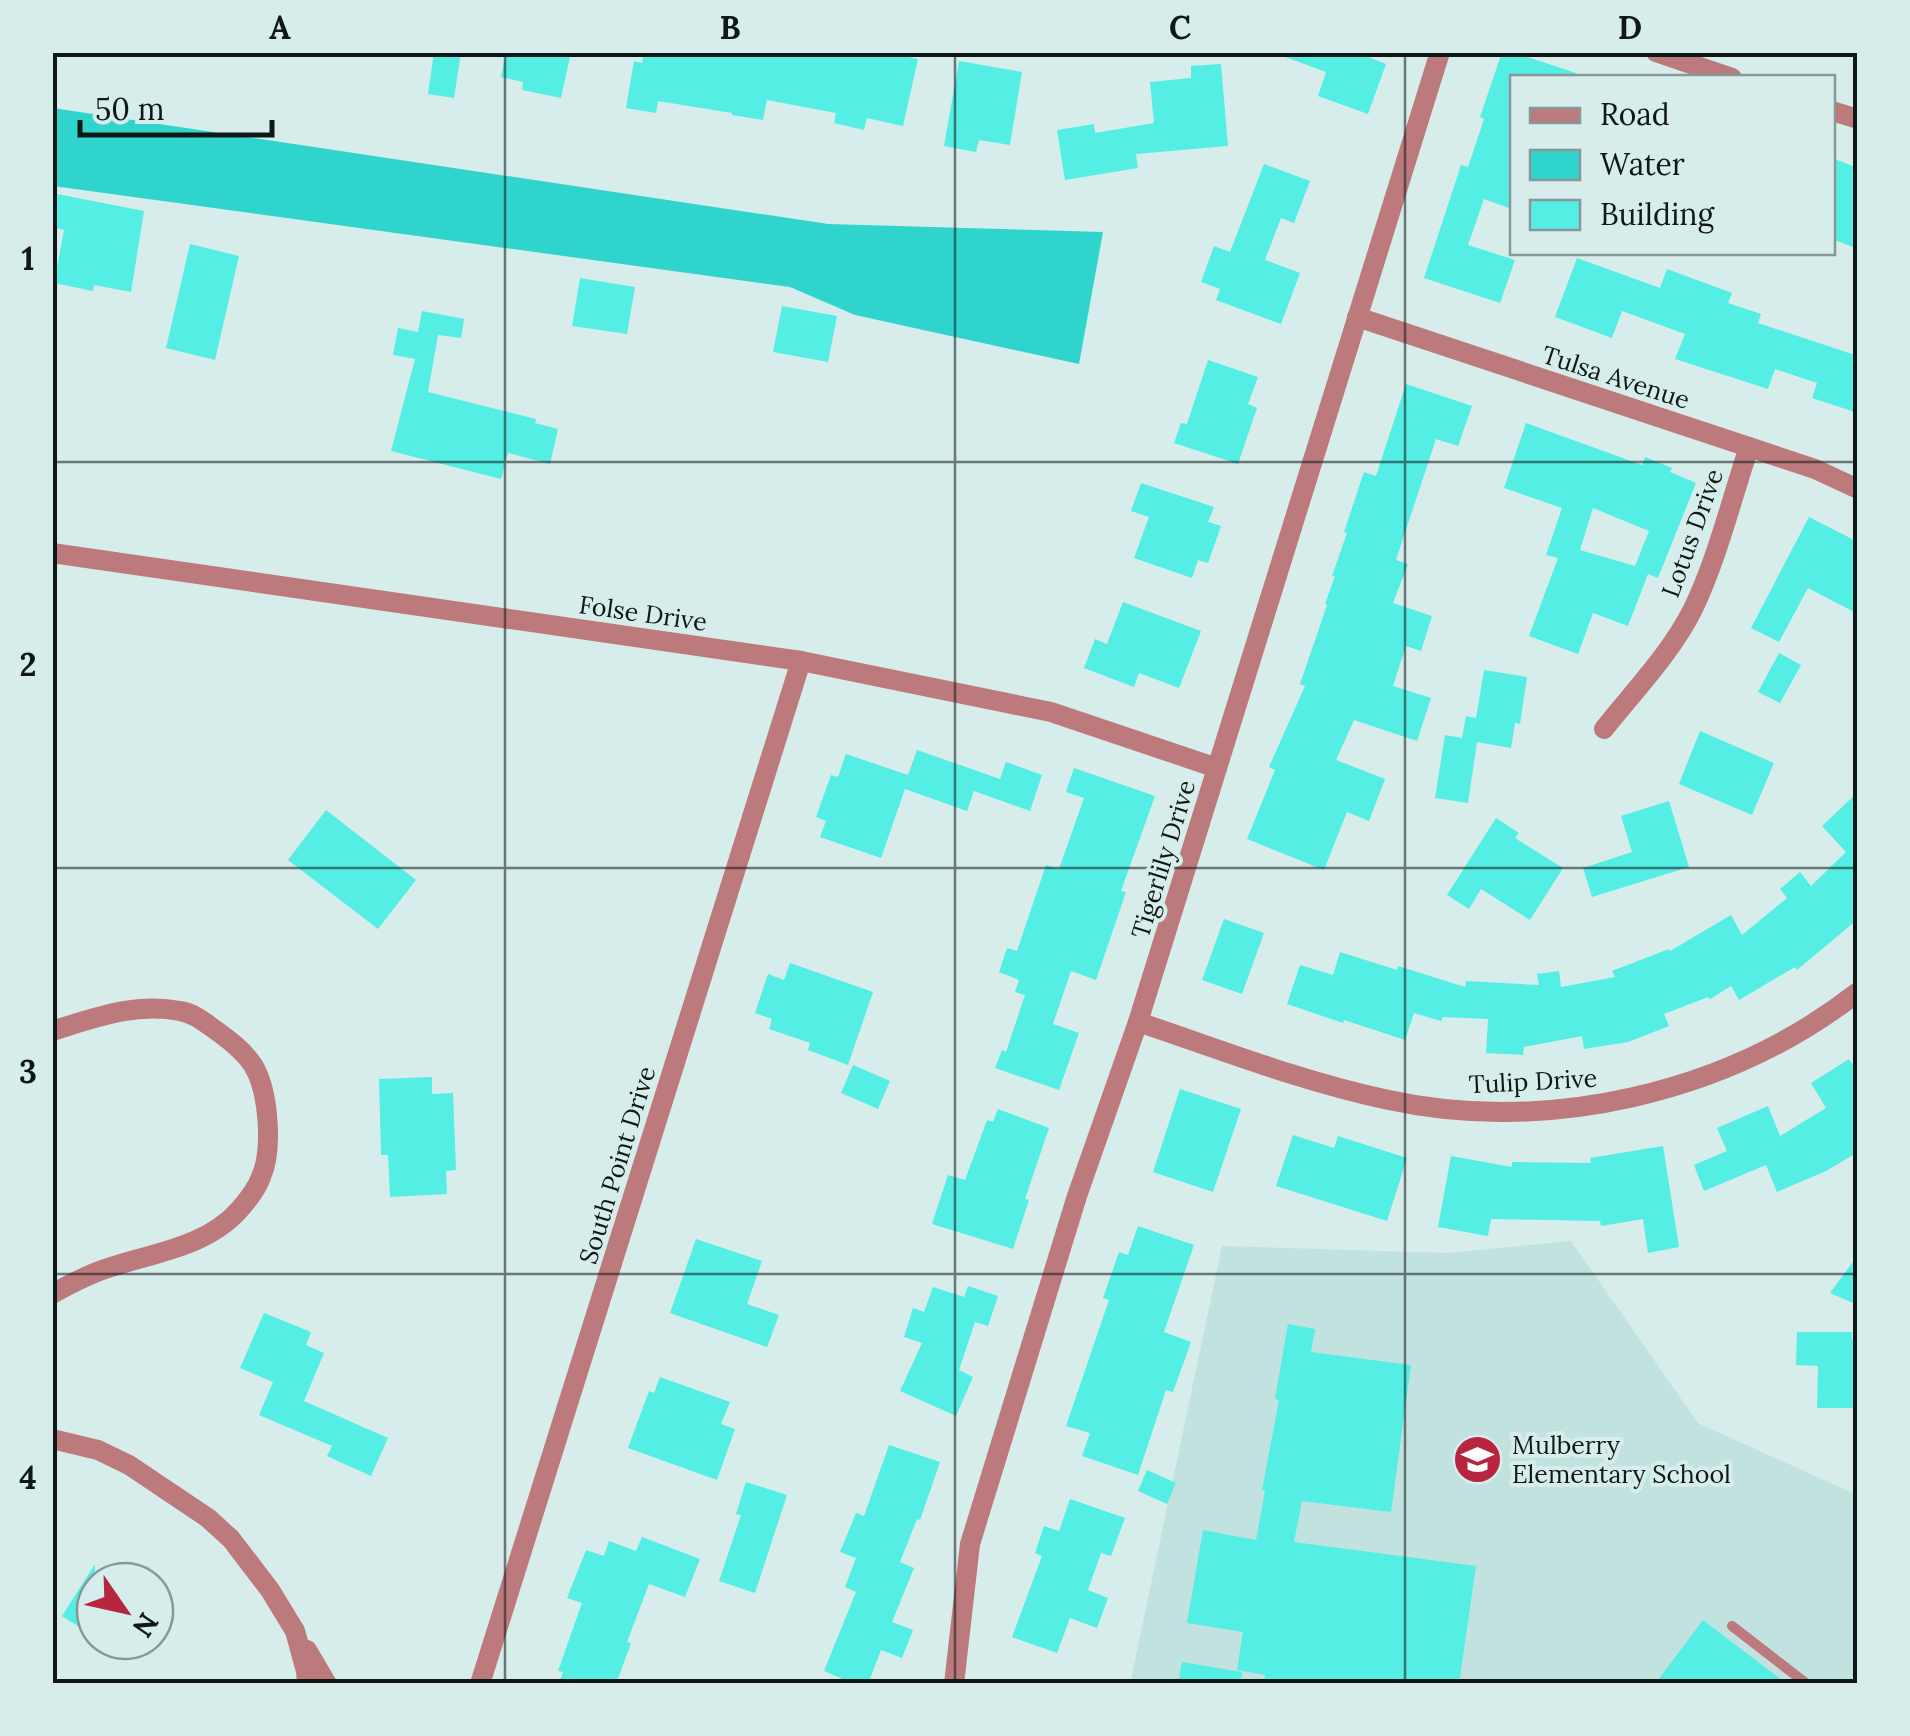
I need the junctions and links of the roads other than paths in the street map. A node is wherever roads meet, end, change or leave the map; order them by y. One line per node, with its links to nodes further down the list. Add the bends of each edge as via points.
1 (1440, 52): 4 (street, Tigerlily Drive)
2 (1656, 52): 3 (street)
3 (1723, 75)
4 (1357, 317): 5 (street, Tulsa Avenue); 10 (street, Tigerlily Drive)
5 (1749, 447): 6 (street, Tulsa Avenue); 9 (street, Lotus Drive, via 1692,610)
6 (1858, 490)
7 (52, 553): 8 (street, Folse Drive)
8 (802, 661): 10 (street, Folse Drive, via 1050,712); 20 (street, South Point Drive)
9 (1604, 729)
10 (1217, 768): 12 (street, Tigerlily Drive)
11 (1858, 992): 12 (street, Tulip Drive, via 1756,1054 1676,1086 1568,1109 1507,1112 1386,1100)
12 (1138, 1022): 21 (street, Tigerlily Drive, via 970,1544)
13 (52, 1032): 14 (street, via 118,1011 150,1008 196,1016 254,1066 269,1133 262,1176 228,1222 195,1242 103,1269)
14 (52, 1294)
15 (52, 1439): 17 (street, via 129,1465 208,1518 260,1577)
16 (1732, 1626): 22 (lane)
17 (295, 1631): 18 (street); 19 (street)
18 (307, 1684)
19 (327, 1684)
20 (480, 1684)
21 (954, 1684)
22 (1807, 1684)

